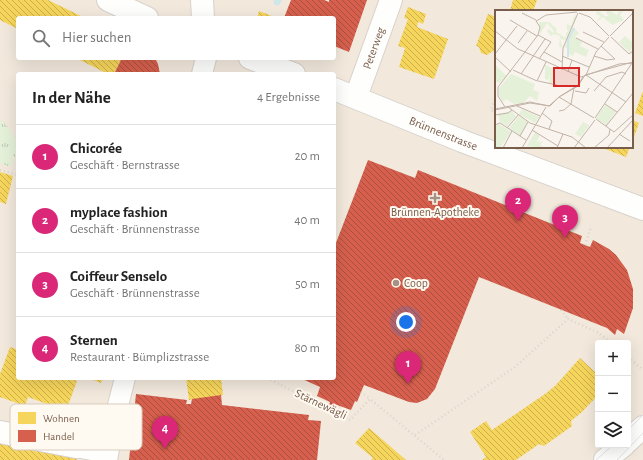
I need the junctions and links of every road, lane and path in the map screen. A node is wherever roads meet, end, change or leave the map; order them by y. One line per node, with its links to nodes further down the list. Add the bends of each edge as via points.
1 (108, 0): 4 (street)
2 (202, 0): 5 (street)
3 (391, 0): 11 (street, Peterweg)
4 (143, 16)
5 (203, 16)
6 (206, 60): 8 (street)
7 (256, 60): 9 (street)
8 (202, 72)
9 (288, 72)
10 (336, 90): 11 (street, Brünnenstrasse)
11 (356, 97): 16 (street, Brünnenstrasse, via 462,141)
12 (495, 99): 13 (path, via 491,110)
13 (495, 112)
14 (0, 170): 15 (path)
15 (16, 174)
16 (643, 209)
17 (591, 227): 18 (path)
18 (585, 245)
19 (561, 310): 20 (path)
20 (568, 319): 21 (path); 32 (path, via 515,367)
21 (608, 340)
22 (631, 360): 23 (path)
23 (643, 370)
24 (125, 380): 28 (street)
25 (272, 380): 27 (path, Stärnewägli, via 350,420)
26 (361, 392): 27 (path)
27 (370, 399): 32 (path)
28 (119, 404)
29 (643, 426): 33 (street)
30 (0, 432): 31 (street)
31 (10, 434)
32 (415, 435): 37 (path)
33 (631, 438)
34 (620, 448): 38 (street)
35 (88, 450): 36 (street)
36 (108, 457)
37 (444, 460)
38 (606, 460)

